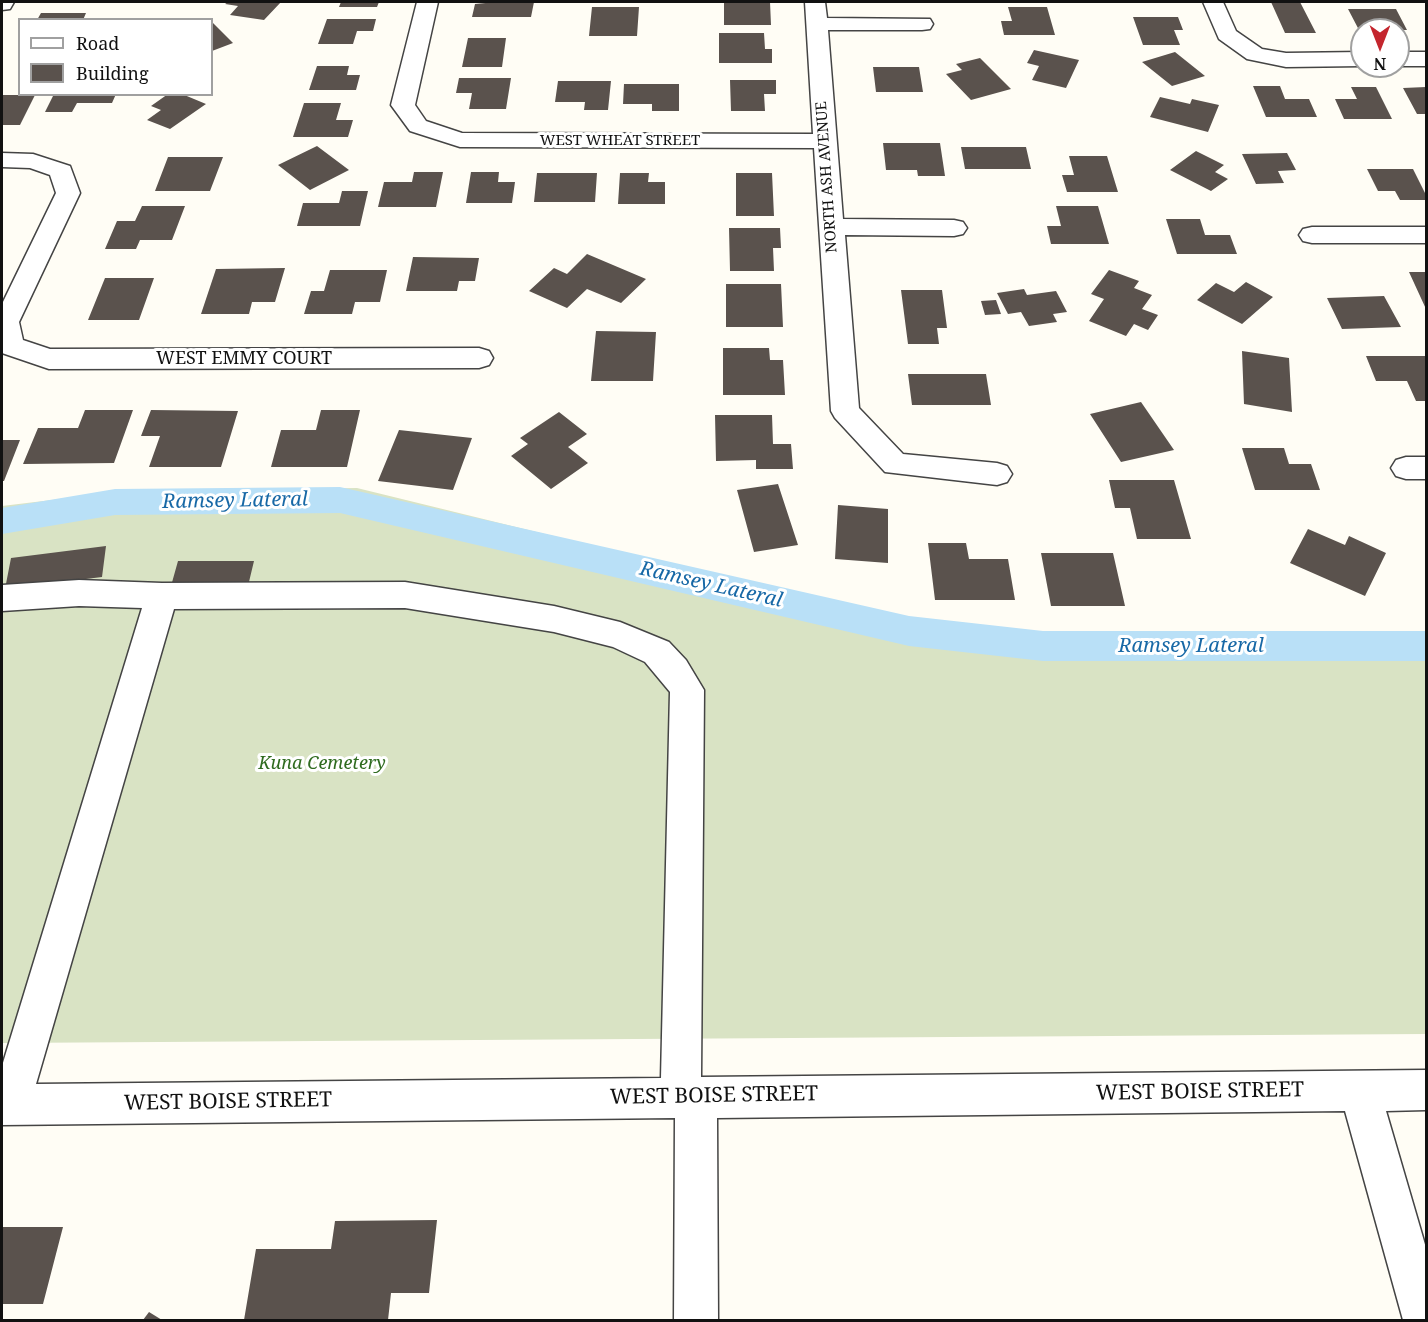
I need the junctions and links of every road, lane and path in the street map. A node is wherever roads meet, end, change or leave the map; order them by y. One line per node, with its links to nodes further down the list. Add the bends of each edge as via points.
1 (427, 2): 8 (street, WEST WHEAT STREET, via 403,105 418,126 460,140)
2 (1214, 2): 5 (street, via 1227,34 1254,54 1286,60)
3 (816, 13): 4 (street); 8 (street, NORTH ASH AVENUE)
4 (922, 24)
5 (1350, 59)
6 (1410, 59): 7 (street)
7 (1426, 59)
8 (825, 141): 10 (street, NORTH ASH AVENUE)
9 (2, 160): 14 (street, WEST EMMY COURT, via 33,160 61,171 68,193 6,322 11,346 49,359)
10 (831, 227): 11 (street); 15 (street, NORTH ASH AVENUE, via 845,411 895,464)
11 (954, 228)
12 (1311, 235): 13 (street)
13 (1426, 235)
14 (479, 358)
15 (997, 474)
16 (162, 596): 17 (street, via 79,592); 20 (street, via 405,595 554,619 620,635 657,652 687,690); 21 (street)
17 (2, 598)
18 (1360, 1090): 19 (street, WEST BOISE STREET); 20 (street, WEST BOISE STREET); 23 (street)
19 (1426, 1090)
20 (689, 1096): 21 (street, WEST BOISE STREET); 22 (street)
21 (6, 1105)
22 (696, 1320)
23 (1425, 1320)

